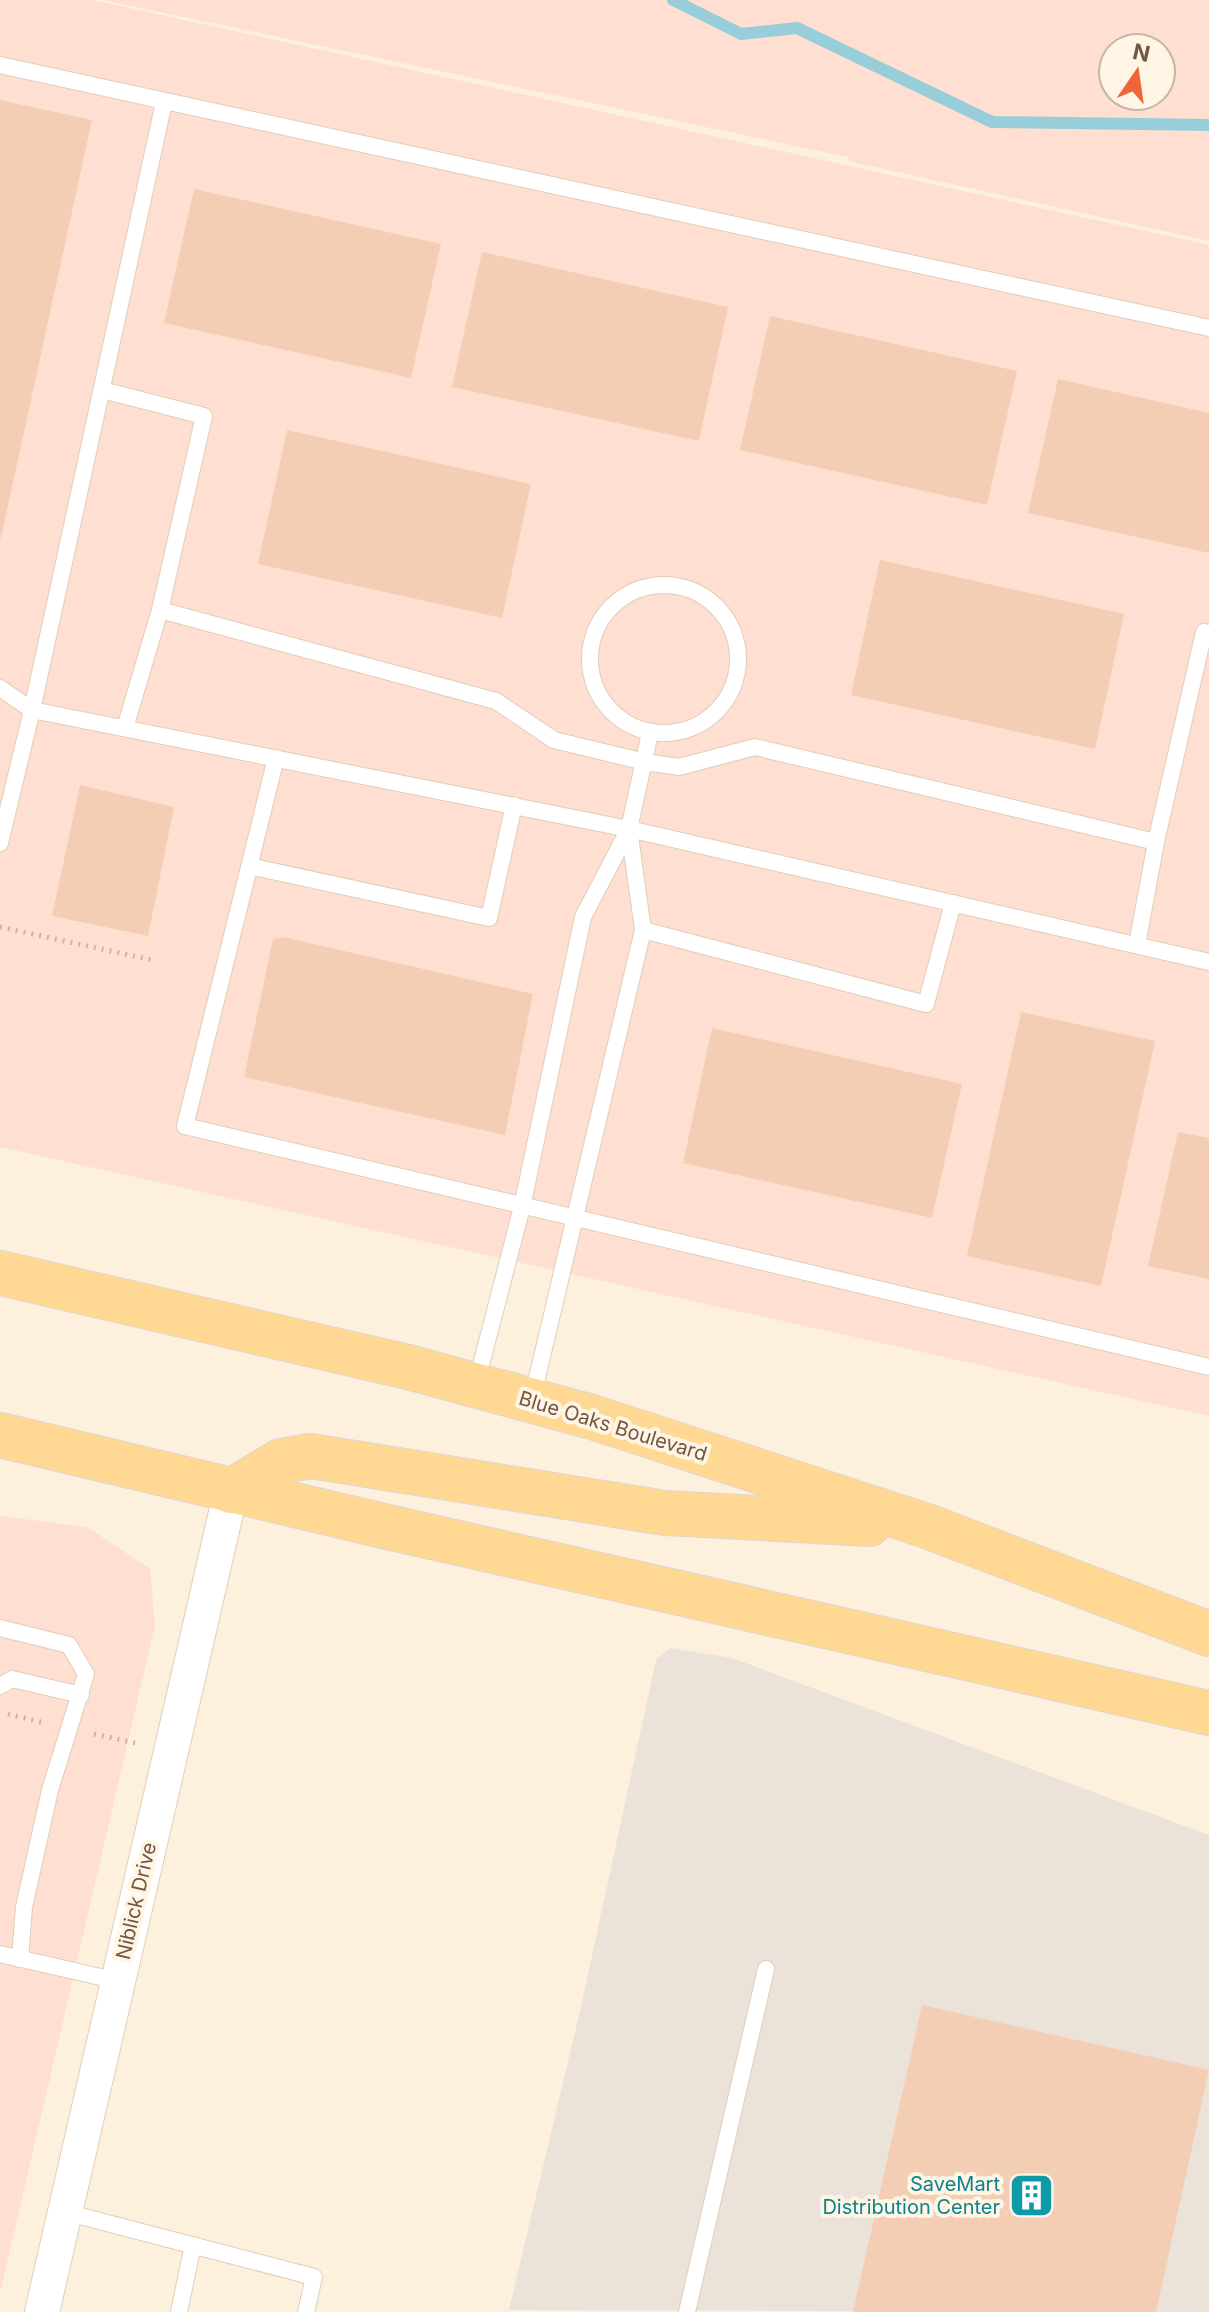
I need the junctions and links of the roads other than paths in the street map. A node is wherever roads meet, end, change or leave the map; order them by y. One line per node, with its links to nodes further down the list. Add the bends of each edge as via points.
1 (0, 65): 2 (lane)
2 (164, 102): 3 (lane); 4 (lane)
3 (1209, 328)
4 (102, 390): 5 (lane, via 204,416); 8 (lane)
5 (160, 610): 9 (lane); 12 (lane, via 496,701 554,740)
6 (1209, 633): 15 (lane, via 1204,632)
7 (0, 688): 8 (lane)
8 (32, 710): 9 (lane); 16 (lane)
9 (125, 728): 11 (lane)
10 (650, 733): 10 (lane, via 677,732 704,722 726,702 738,675 739,646 728,619 708,597 681,585 652,584 624,595 603,615 591,641 590,671 600,698 620,719); 12 (lane)
11 (276, 758): 13 (lane); 17 (lane)
12 (645, 762): 14 (lane); 15 (lane, via 679,767 755,747)
13 (514, 805): 14 (lane); 17 (lane, via 489,918)
14 (629, 829): 18 (lane); 19 (lane); 22 (lane, via 583,917)
15 (1156, 842): 20 (lane)
16 (0, 843)
17 (249, 866): 22 (lane, via 185,1126)
18 (953, 903): 19 (lane, via 926,1004); 20 (lane)
19 (643, 930): 23 (lane)
20 (1137, 945): 21 (lane)
21 (1209, 962)
22 (522, 1207): 23 (lane); 26 (lane)
23 (573, 1220): 25 (lane); 27 (lane)
24 (0, 1273): 26 (main road, Blue Oaks Boulevard)
25 (1209, 1367)
26 (476, 1385): 27 (main road, Blue Oaks Boulevard)
27 (531, 1400): 30 (main road, Blue Oaks Boulevard)
28 (0, 1435): 29 (main road)
29 (231, 1491): 30 (main road, via 281,1461 311,1456 665,1513); 35 (main road); 39 (street, Niblick Drive)
30 (927, 1526): 32 (main road, Blue Oaks Boulevard)
31 (0, 1628): 34 (lane, via 69,1645 86,1674)
32 (1209, 1634)
33 (0, 1686): 34 (lane, via 12,1679)
34 (81, 1695): 37 (lane, via 44,1819 24,1907)
35 (1209, 1713)
36 (0, 1954): 37 (lane)
37 (20, 1959): 39 (lane)
38 (766, 1969): 45 (lane)
39 (118, 1981): 40 (street, Niblick Drive)
40 (65, 2212): 41 (lane); 42 (street, Niblick Drive)
41 (193, 2245): 43 (lane); 44 (lane, via 314,2277)
42 (42, 2312)
43 (179, 2312)
44 (306, 2312)
45 (687, 2312)

